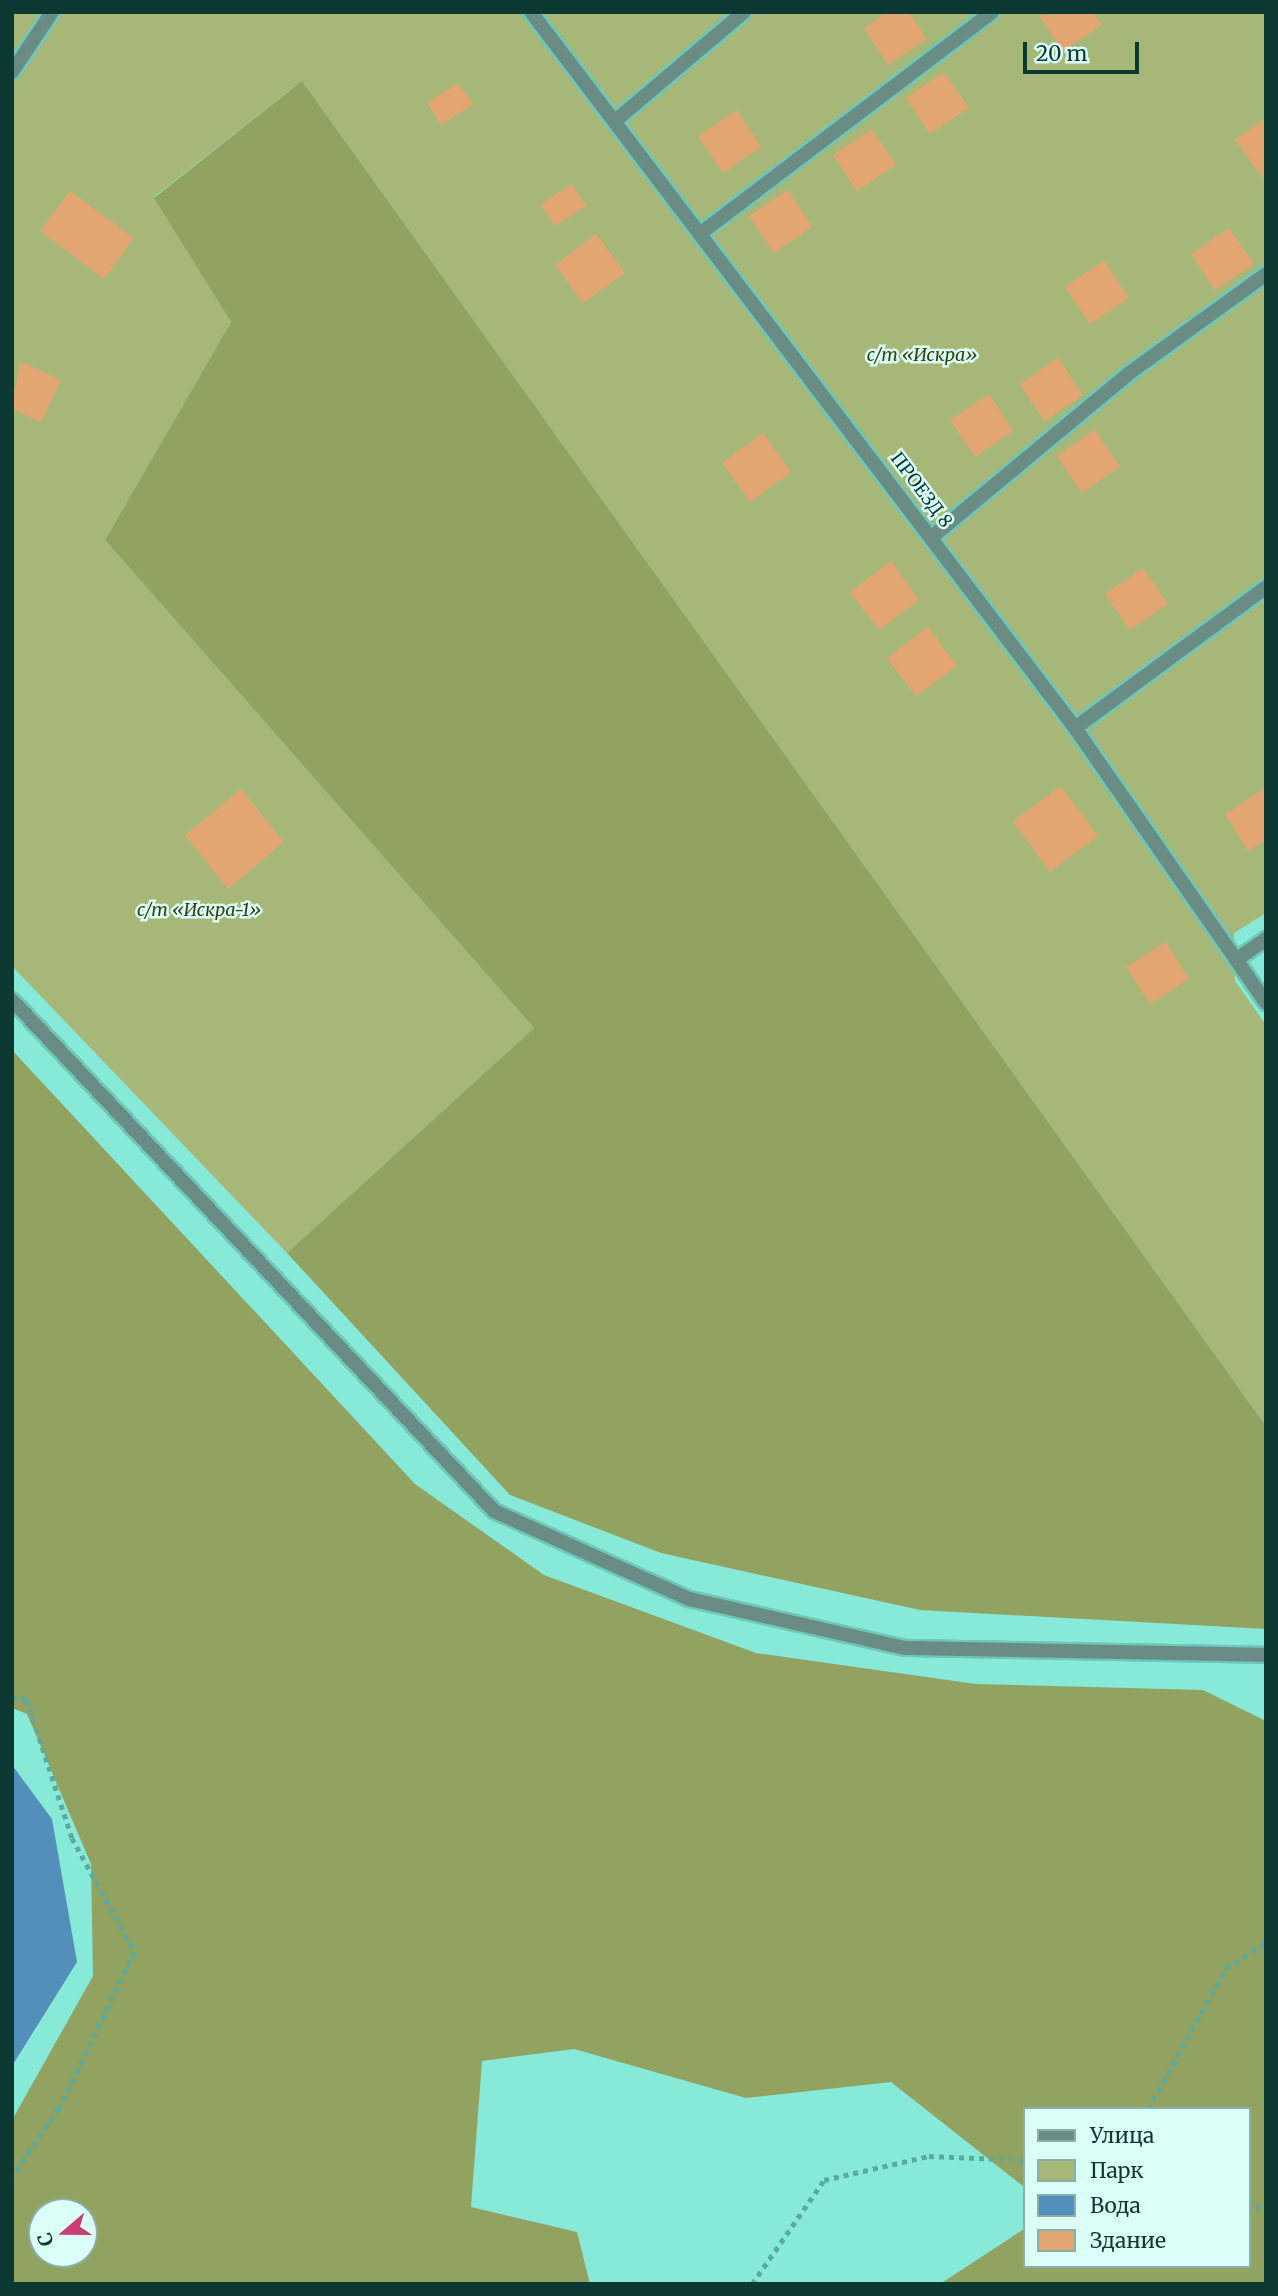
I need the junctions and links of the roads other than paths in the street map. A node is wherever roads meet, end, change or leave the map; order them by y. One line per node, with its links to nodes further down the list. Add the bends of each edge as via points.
1 (52, 12): 5 (street)
2 (531, 12): 6 (street, ПРОЕЗД 8)
3 (744, 12): 6 (street)
4 (992, 12): 7 (street)
5 (12, 72)
6 (615, 121): 7 (street, ПРОЕЗД 8)
7 (701, 233): 9 (street, ПРОЕЗД 8)
8 (1266, 274): 9 (street, via 1128,374)
9 (932, 537): 11 (street, ПРОЕЗД 8)
10 (1266, 587): 11 (street)
11 (1075, 728): 13 (street, ПРОЕЗД 8)
12 (1266, 939): 13 (street)
13 (1236, 960): 15 (street, ПРОЕЗД 8)
14 (12, 1000): 16 (street, via 494,1511 689,1599 905,1648)
15 (1266, 1003)
16 (1266, 1655)

